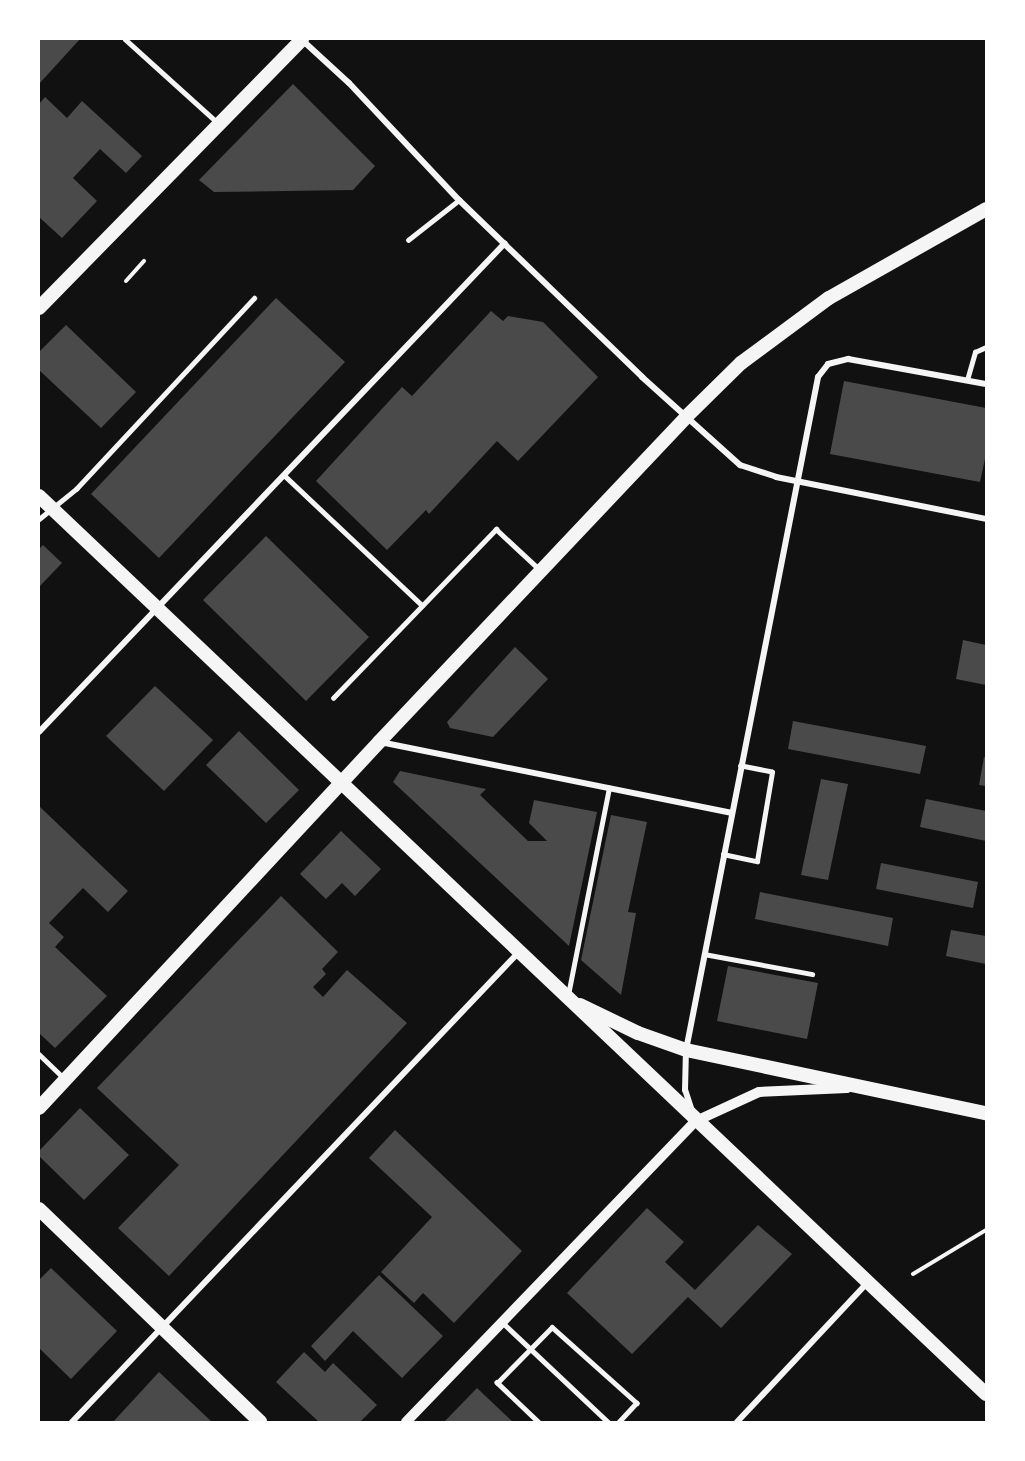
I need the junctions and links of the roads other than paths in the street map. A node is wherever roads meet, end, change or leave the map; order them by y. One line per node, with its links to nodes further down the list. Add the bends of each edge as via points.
1 (125, 39): 3 (lane)
2 (301, 39): 3 (main road); 4 (street, via 349,83)
3 (217, 122): 9 (main road)
4 (459, 200): 6 (lane); 7 (street)
5 (986, 209): 13 (main road, via 864,276 798,318 741,363)
6 (408, 240)
7 (505, 243): 13 (street); 14 (street)
8 (254, 298): 17 (lane, via 76,489)
9 (39, 308)
10 (986, 347): 11 (lane, via 975,352)
11 (967, 380): 12 (street); 15 (street, via 857,359 828,364 818,377)
12 (986, 384)
13 (686, 417): 15 (street, via 740,465); 20 (main road)
14 (284, 475): 21 (lane); 22 (street)
15 (796, 481): 19 (street); 26 (street)
16 (39, 496): 17 (main road)
17 (51, 507): 18 (lane); 22 (main road)
18 (39, 519)
19 (986, 519)
20 (541, 571): 21 (lane, via 496,529); 25 (main road)
21 (422, 605): 23 (lane)
22 (157, 608): 24 (street); 27 (main road)
23 (333, 698)
24 (39, 732)
25 (379, 742): 27 (main road); 28 (street)
26 (740, 766): 29 (street); 30 (lane, via 772,772 757,861)
27 (343, 783): 31 (main road); 37 (main road)
28 (609, 788): 29 (street); 34 (lane)
29 (731, 813): 30 (street)
30 (723, 854): 32 (street)
31 (518, 953): 34 (main road); 45 (street)
32 (704, 954): 33 (lane); 35 (street)
33 (812, 974)
34 (567, 998): 35 (main road, via 638,1033); 41 (main road)
35 (686, 1050): 38 (main road, via 784,1068); 41 (street, via 685,1090)
36 (39, 1054): 37 (lane)
37 (66, 1080): 39 (main road)
38 (855, 1087): 40 (main road); 41 (street, via 759,1092)
39 (39, 1108)
40 (986, 1113)
41 (696, 1121): 43 (main road); 44 (street)
42 (39, 1209): 45 (main road)
43 (868, 1282): 47 (main road); 54 (street)
44 (502, 1322): 46 (lane); 50 (street)
45 (161, 1329): 48 (street); 49 (main road)
46 (530, 1349): 51 (lane, via 496,1383); 52 (lane); 53 (lane, via 552,1327 637,1403)
47 (986, 1394)
48 (72, 1422)
49 (260, 1422)
50 (406, 1422)
51 (538, 1422)
52 (608, 1422)
53 (619, 1422)
54 (737, 1422)

